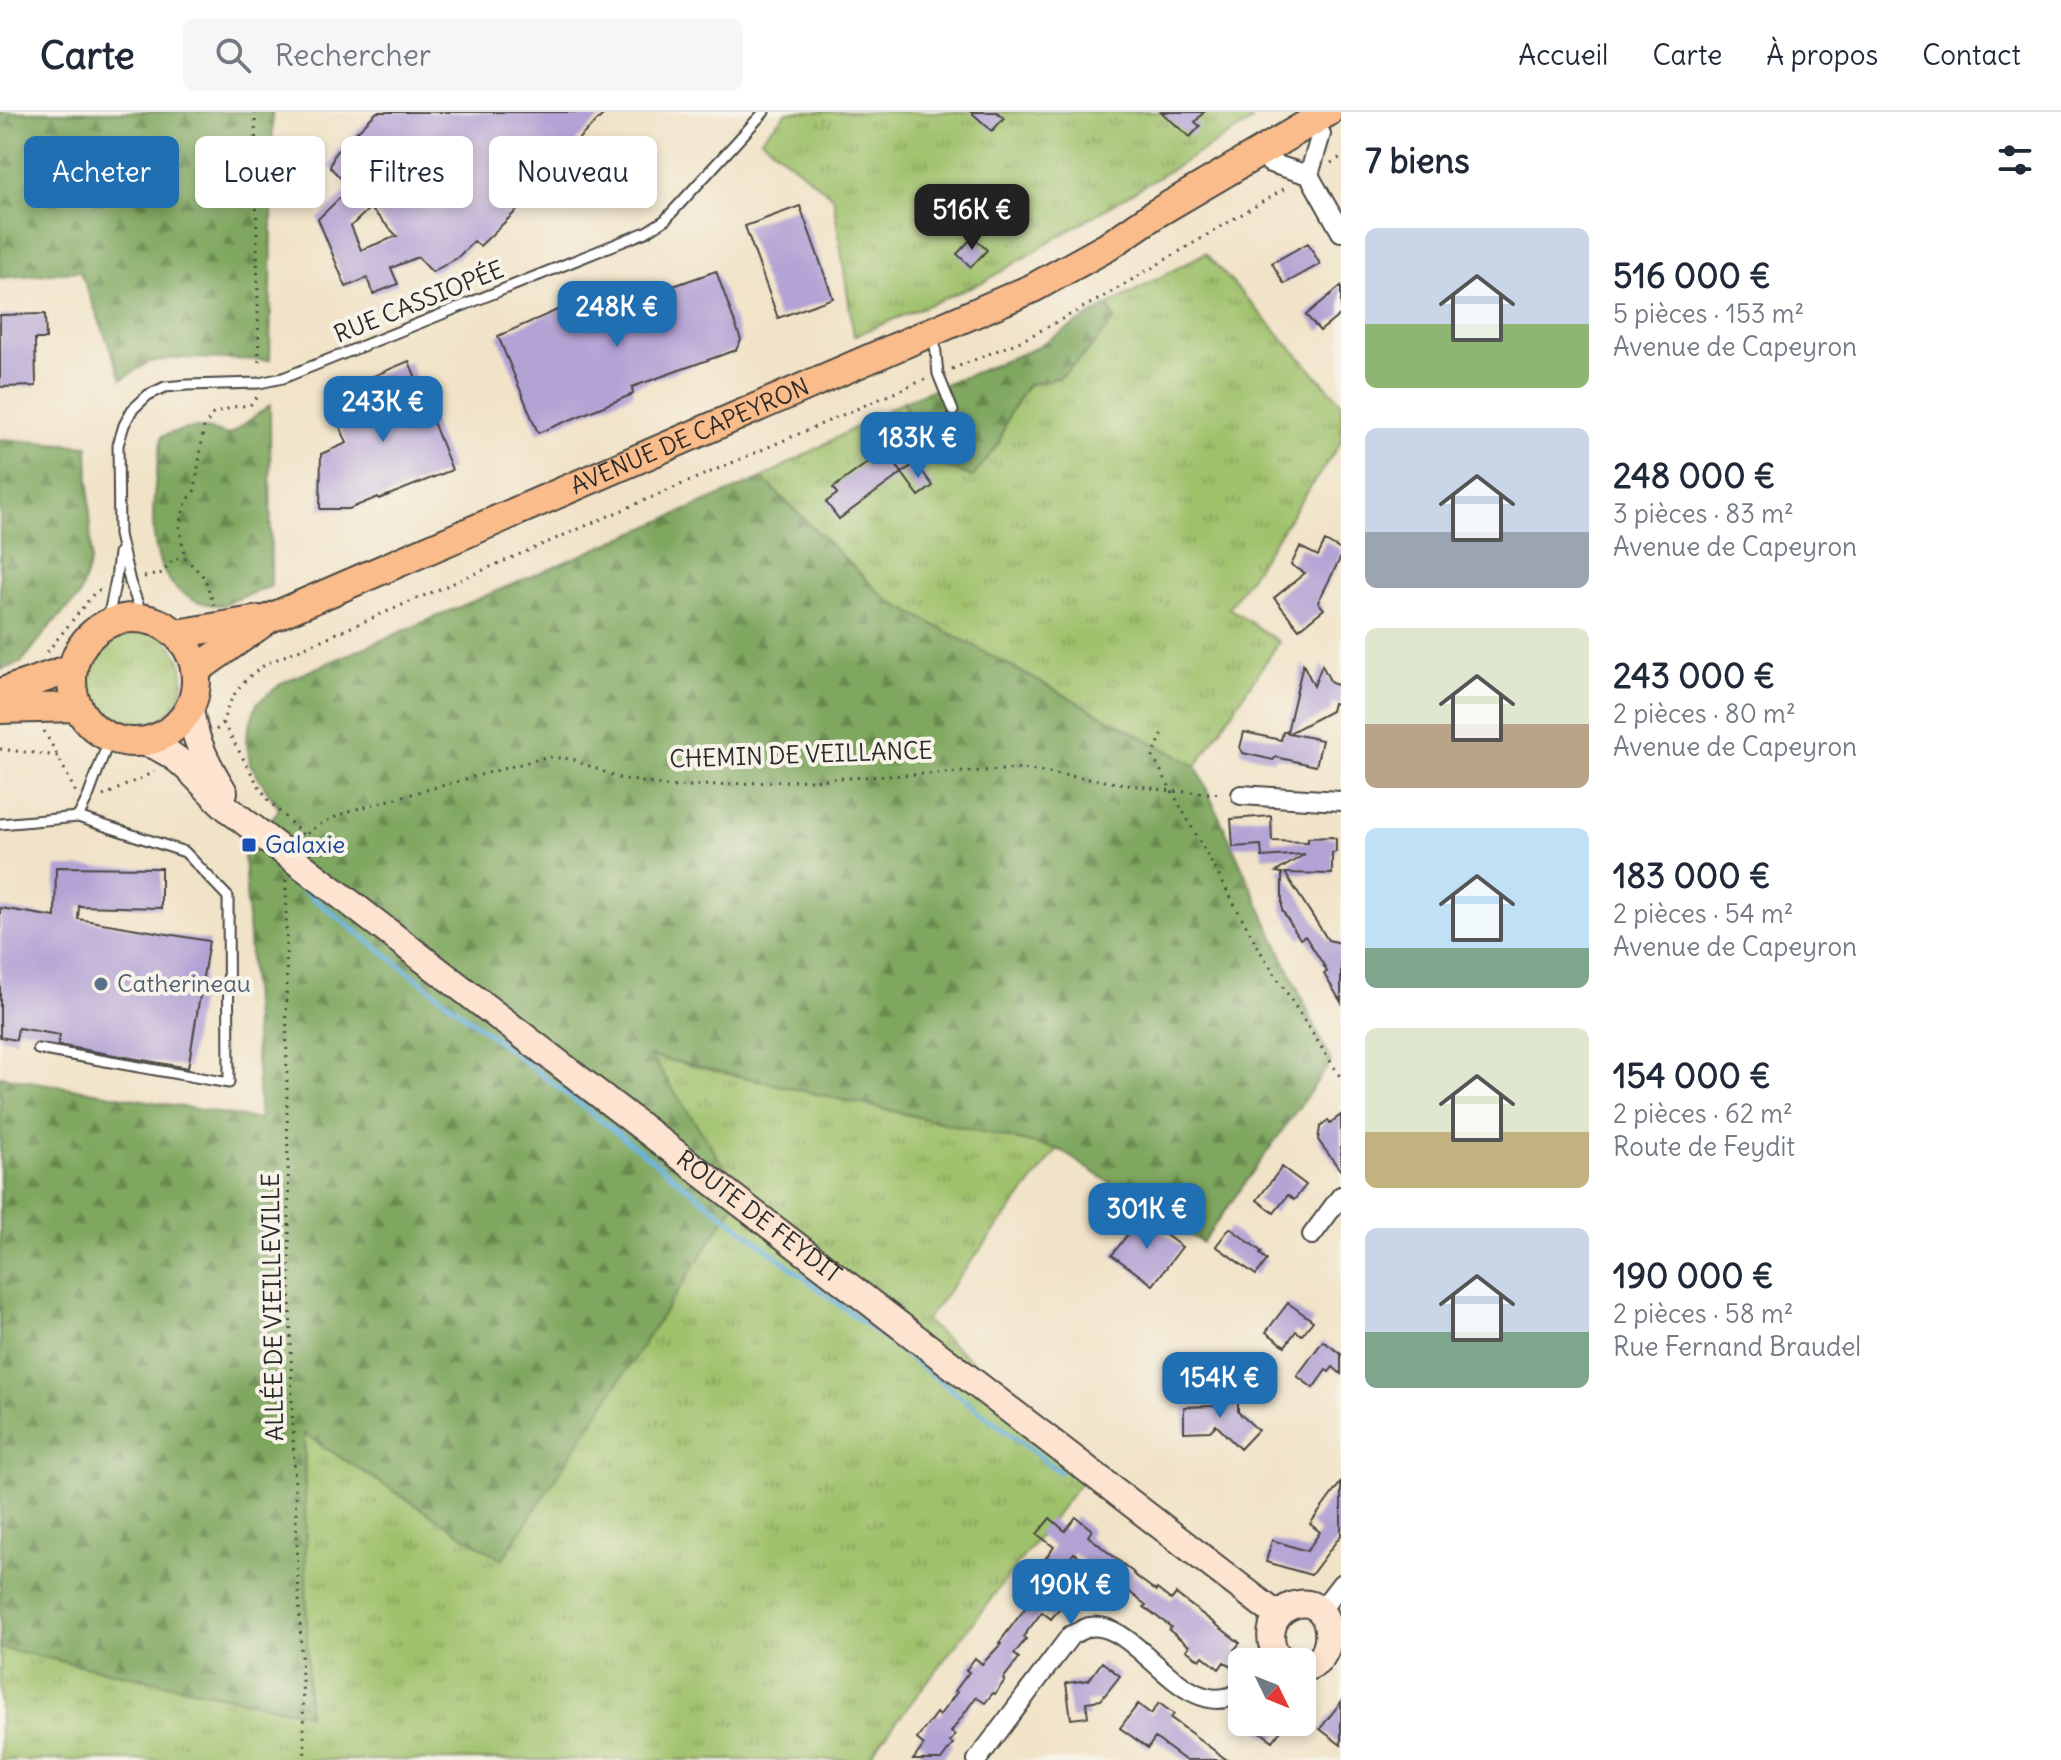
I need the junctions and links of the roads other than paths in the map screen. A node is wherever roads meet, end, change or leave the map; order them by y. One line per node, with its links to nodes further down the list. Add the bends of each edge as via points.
1 (764, 112): 9 (lane, RUE CASSIOPÉE, via 665,220 646,232 283,378 165,387 148,395 132,410 118,445)
2 (1330, 123): 3 (main road, AVENUE DE CAPEYRON); 4 (street); 6 (main road, AVENUE DE CAPEYRON, via 1155,214)
3 (1270, 163): 4 (street); 6 (main road, AVENUE DE CAPEYRON, via 1161,226)
4 (1309, 175): 5 (street)
5 (1341, 232)
6 (1107, 247): 7 (main road, AVENUE DE CAPEYRON, via 1033,288)
7 (934, 331): 8 (lane, via 938,374); 11 (main road, AVENUE DE CAPEYRON)
8 (953, 411)
9 (120, 545): 10 (lane); 12 (lane)
10 (143, 618): 12 (main road); 13 (main road)
11 (268, 619): 13 (main road, AVENUE DE CAPEYRON); 15 (main road, AVENUE DE CAPEYRON)
12 (107, 624): 14 (main road, via 91,634)
13 (177, 634): 15 (main road)
14 (73, 668): 16 (main road); 17 (main road)
15 (196, 670): 18 (main road)
16 (0, 693)
17 (78, 707): 19 (main road); 20 (main road, via 86,720)
18 (190, 707): 21 (main road, via 162,736); 22 (street)
19 (0, 709)
20 (110, 737): 21 (main road); 25 (lane)
21 (142, 742): 22 (street, ROUTE DE FEYDIT)
22 (188, 752): 32 (street, ROUTE DE FEYDIT, via 214,796 298,852)
23 (1241, 795): 24 (street)
24 (1341, 801)
25 (78, 817): 26 (lane); 27 (lane, via 185,852 228,897 229,1083)
26 (0, 824)
27 (38, 1049)
28 (1341, 1196): 29 (street)
29 (1312, 1235)
30 (1341, 1584): 31 (street)
31 (1321, 1610): 32 (street, via 1299,1604); 34 (street, via 1334,1631)
32 (1278, 1616): 33 (street, via 1270,1636)
33 (1272, 1648)
34 (1335, 1660)
35 (1228, 1697): 36 (street, via 1189,1691 1115,1631 1091,1627 1071,1635)
36 (977, 1760)

